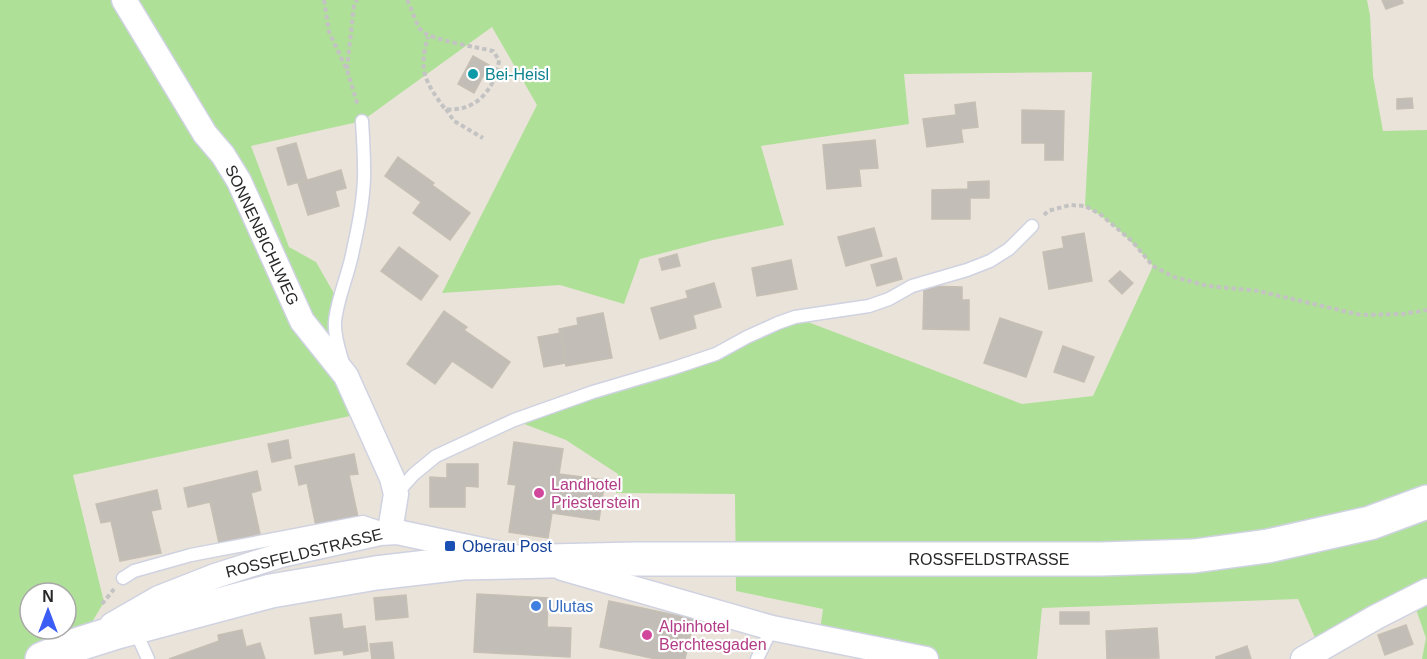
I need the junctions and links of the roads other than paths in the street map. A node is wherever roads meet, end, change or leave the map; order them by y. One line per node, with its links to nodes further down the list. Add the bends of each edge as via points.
1 (124, 0): 4 (street, SONNENBICHLWEG, via 205,134 239,181 302,321)
2 (362, 121): 4 (lane, via 362,200 335,324)
3 (1032, 226): 5 (lane, via 1009,249 967,270 912,286 868,306 795,317 716,354 514,420 436,456)
4 (346, 376): 5 (street, SONNENBICHLWEG)
5 (396, 494): 7 (street)
6 (1427, 502): 8 (main road, ROSSFELDSTRASSE, via 1370,523 1268,546 1194,556)
7 (390, 531): 8 (street, ROSSFELDSTRASSE); 9 (lane, via 363,522 191,555 134,571); 13 (street, ROSSFELDSTRASSE, via 281,555 214,576 159,598)
8 (543, 563): 11 (main road, ROSSFELDSTRASSE, via 462,564 376,573 271,591); 12 (street)
9 (123, 578)
10 (1427, 591): 18 (street)
11 (134, 627): 13 (main road, ROSSFELDSTRASSE); 15 (lane)
12 (772, 628): 16 (lane); 17 (street)
13 (79, 644): 14 (main road, ROSSFELDSTRASSE)
14 (42, 659)
15 (148, 659)
16 (757, 659)
17 (926, 659)
18 (1304, 659)

